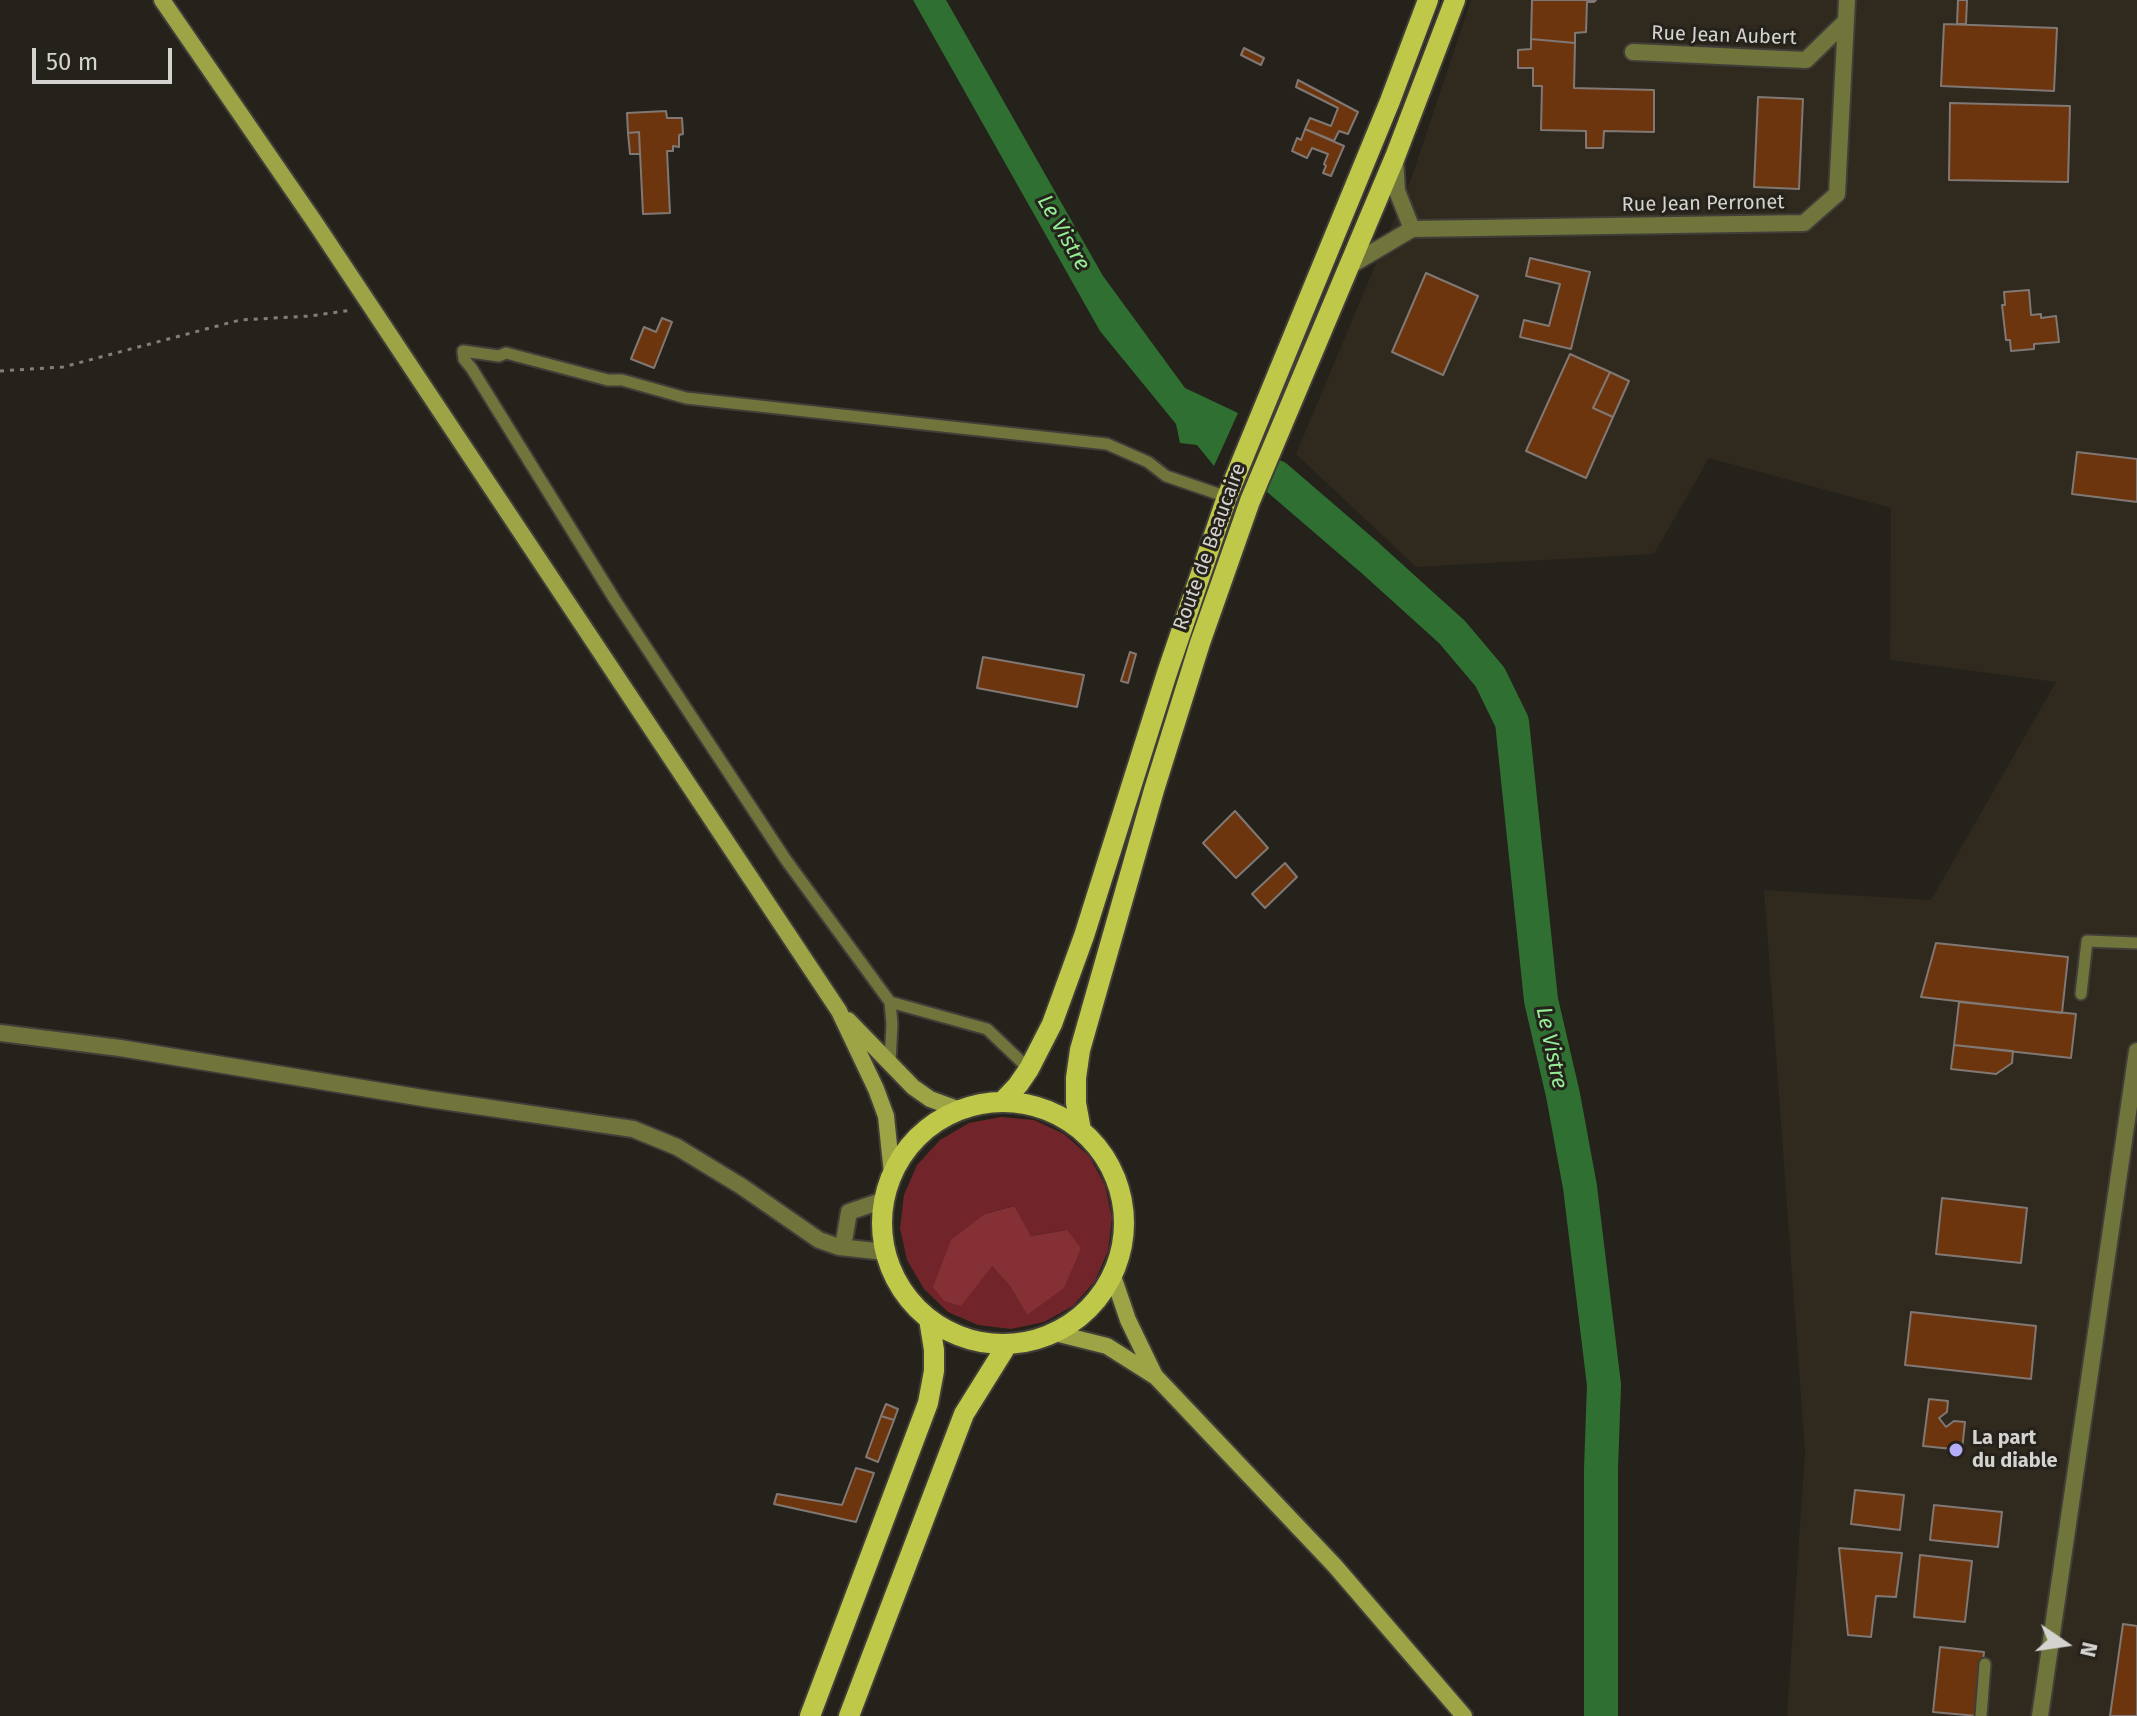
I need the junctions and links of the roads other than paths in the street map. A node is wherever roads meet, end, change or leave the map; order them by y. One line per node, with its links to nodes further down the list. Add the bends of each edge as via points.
1 (162, 0): 14 (main road)
2 (1428, 0): 10 (main road, Route de Beaucaire)
3 (1455, 0): 7 (main road, Route de Beaucaire)
4 (1847, 0): 5 (street, Rue Jean Perronet)
5 (1846, 21): 6 (street, Rue Jean Aubert, via 1806,60); 8 (street, Rue Jean Perronet, via 1837,194 1804,223)
6 (1633, 52)
7 (1395, 157): 8 (street, via 1397,191); 9 (main road, Route de Beaucaire)
8 (1412, 229): 9 (street, Rue Jean Perronet)
9 (1351, 265): 22 (main road, Route de Beaucaire, via 1250,501 1174,723 1080,1050 1076,1103)
10 (1227, 497): 13 (lane, via 1166,476 1107,444 686,398 506,353 463,351 666,678 786,860); 18 (main road, Route de Beaucaire, via 1075,960)
11 (2137, 943): 12 (lane, via 2087,941)
12 (2081, 994)
13 (890, 1002): 17 (lane); 18 (lane, via 987,1029)
14 (839, 1011): 17 (main road); 23 (main road, via 886,1116)
15 (0, 1033): 25 (street, via 633,1129 677,1147 819,1240)
16 (2137, 1051): 19 (street)
17 (890, 1062): 21 (main road, via 930,1099)
18 (1029, 1069): 20 (main road, Route de Beaucaire)
19 (2134, 1088): 37 (street)
20 (1002, 1102): 21 (main road); 22 (main road, via 1038,1107)
21 (960, 1110): 23 (main road, via 918,1137)
22 (1081, 1130): 27 (main road, via 1101,1150 1121,1196 1123,1242)
23 (892, 1174): 24 (main road)
24 (884, 1200): 25 (street, via 849,1212); 26 (main road)
25 (843, 1247): 26 (street)
26 (885, 1252): 28 (main road, via 898,1284)
27 (1113, 1276): 29 (main road, via 1089,1309); 31 (main road)
28 (929, 1319): 30 (main road, via 965,1339); 33 (main road, via 934,1371 928,1403)
29 (1055, 1333): 30 (main road); 31 (main road, via 1107,1346)
30 (1007, 1345): 34 (main road, via 964,1414)
31 (1156, 1377): 35 (main road, via 1335,1566)
32 (1985, 1664): 36 (lane)
33 (810, 1716)
34 (849, 1716)
35 (1464, 1716)
36 (1981, 1716)
37 (2040, 1716)

